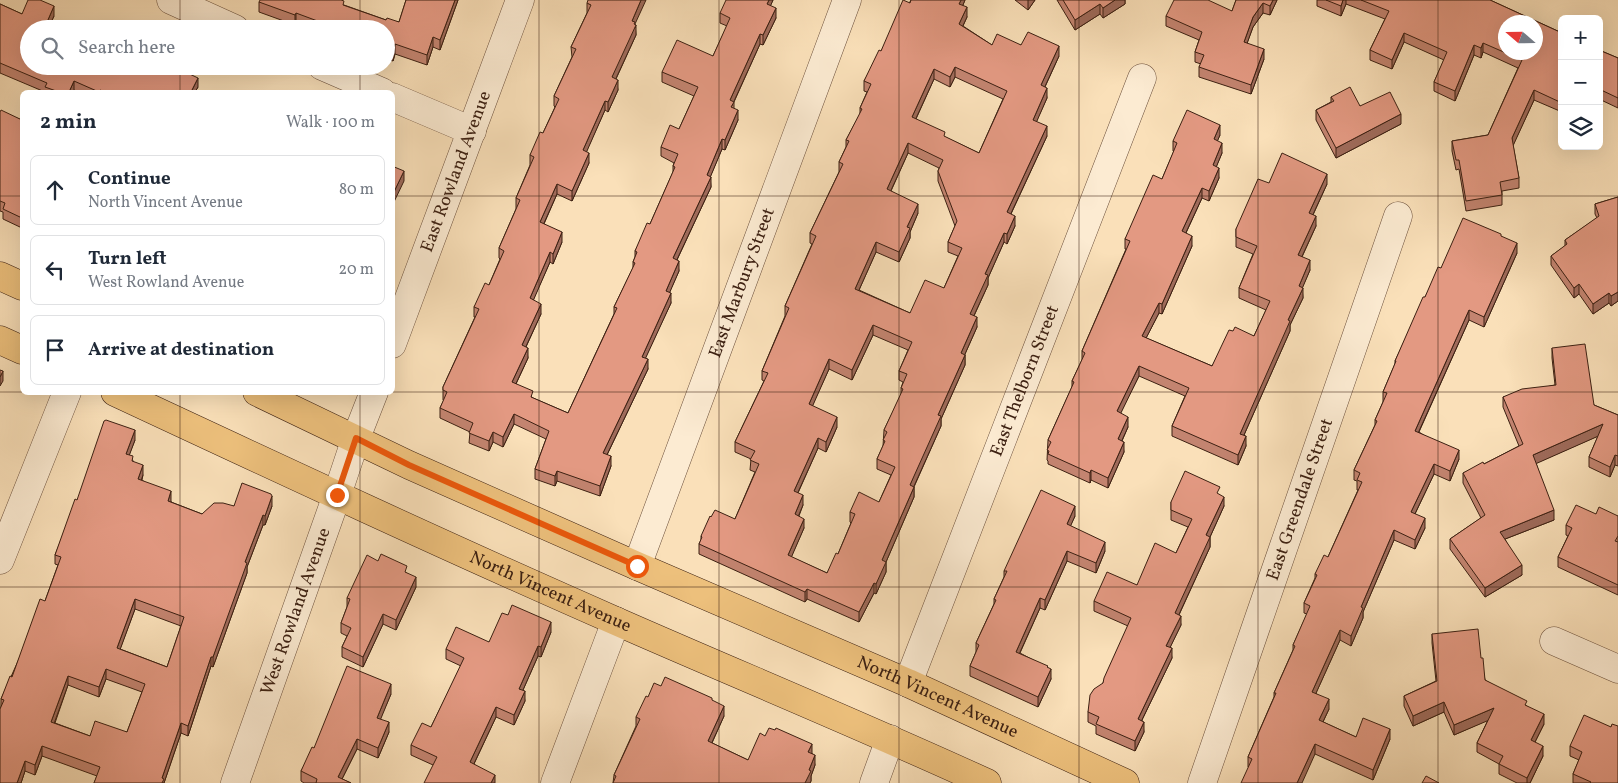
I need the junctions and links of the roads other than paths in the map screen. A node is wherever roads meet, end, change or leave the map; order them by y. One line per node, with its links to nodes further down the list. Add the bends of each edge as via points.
1 (171, 0): 4 (street)
2 (520, 0): 10 (street, East Rowland Avenue)
3 (847, 0): 24 (street, East Marbury Street)
4 (203, 7): 5 (street)
5 (222, 20)
6 (343, 75): 8 (street)
7 (1142, 78): 28 (street, East Thelborn Street)
8 (377, 90)
9 (395, 98): 10 (street)
10 (472, 131): 14 (street, East Rowland Avenue)
11 (1398, 216): 35 (street, East Greendale Street)
12 (0, 276): 13 (main road)
13 (20, 285)
14 (395, 336)
15 (0, 340): 16 (main road)
16 (20, 349)
17 (66, 395): 23 (street)
18 (121, 395): 22 (main road, North Vincent Avenue)
19 (263, 395): 21 (main road, North Vincent Avenue)
20 (373, 395): 21 (street)
21 (356, 438): 22 (street, West Rowland Avenue); 24 (main road, North Vincent Avenue, via 409,465)
22 (337, 495): 25 (main road, North Vincent Avenue); 30 (street, West Rowland Avenue)
23 (0, 560)
24 (637, 566): 28 (main road, North Vincent Avenue)
25 (616, 621): 29 (main road, North Vincent Avenue); 31 (street)
26 (1554, 641): 27 (street)
27 (1618, 669)
28 (908, 683): 34 (main road, North Vincent Avenue)
29 (890, 738): 32 (street); 33 (main road, North Vincent Avenue)
30 (236, 783)
31 (555, 783)
32 (874, 783)
33 (987, 783)
34 (1125, 783)
35 (1202, 783)

